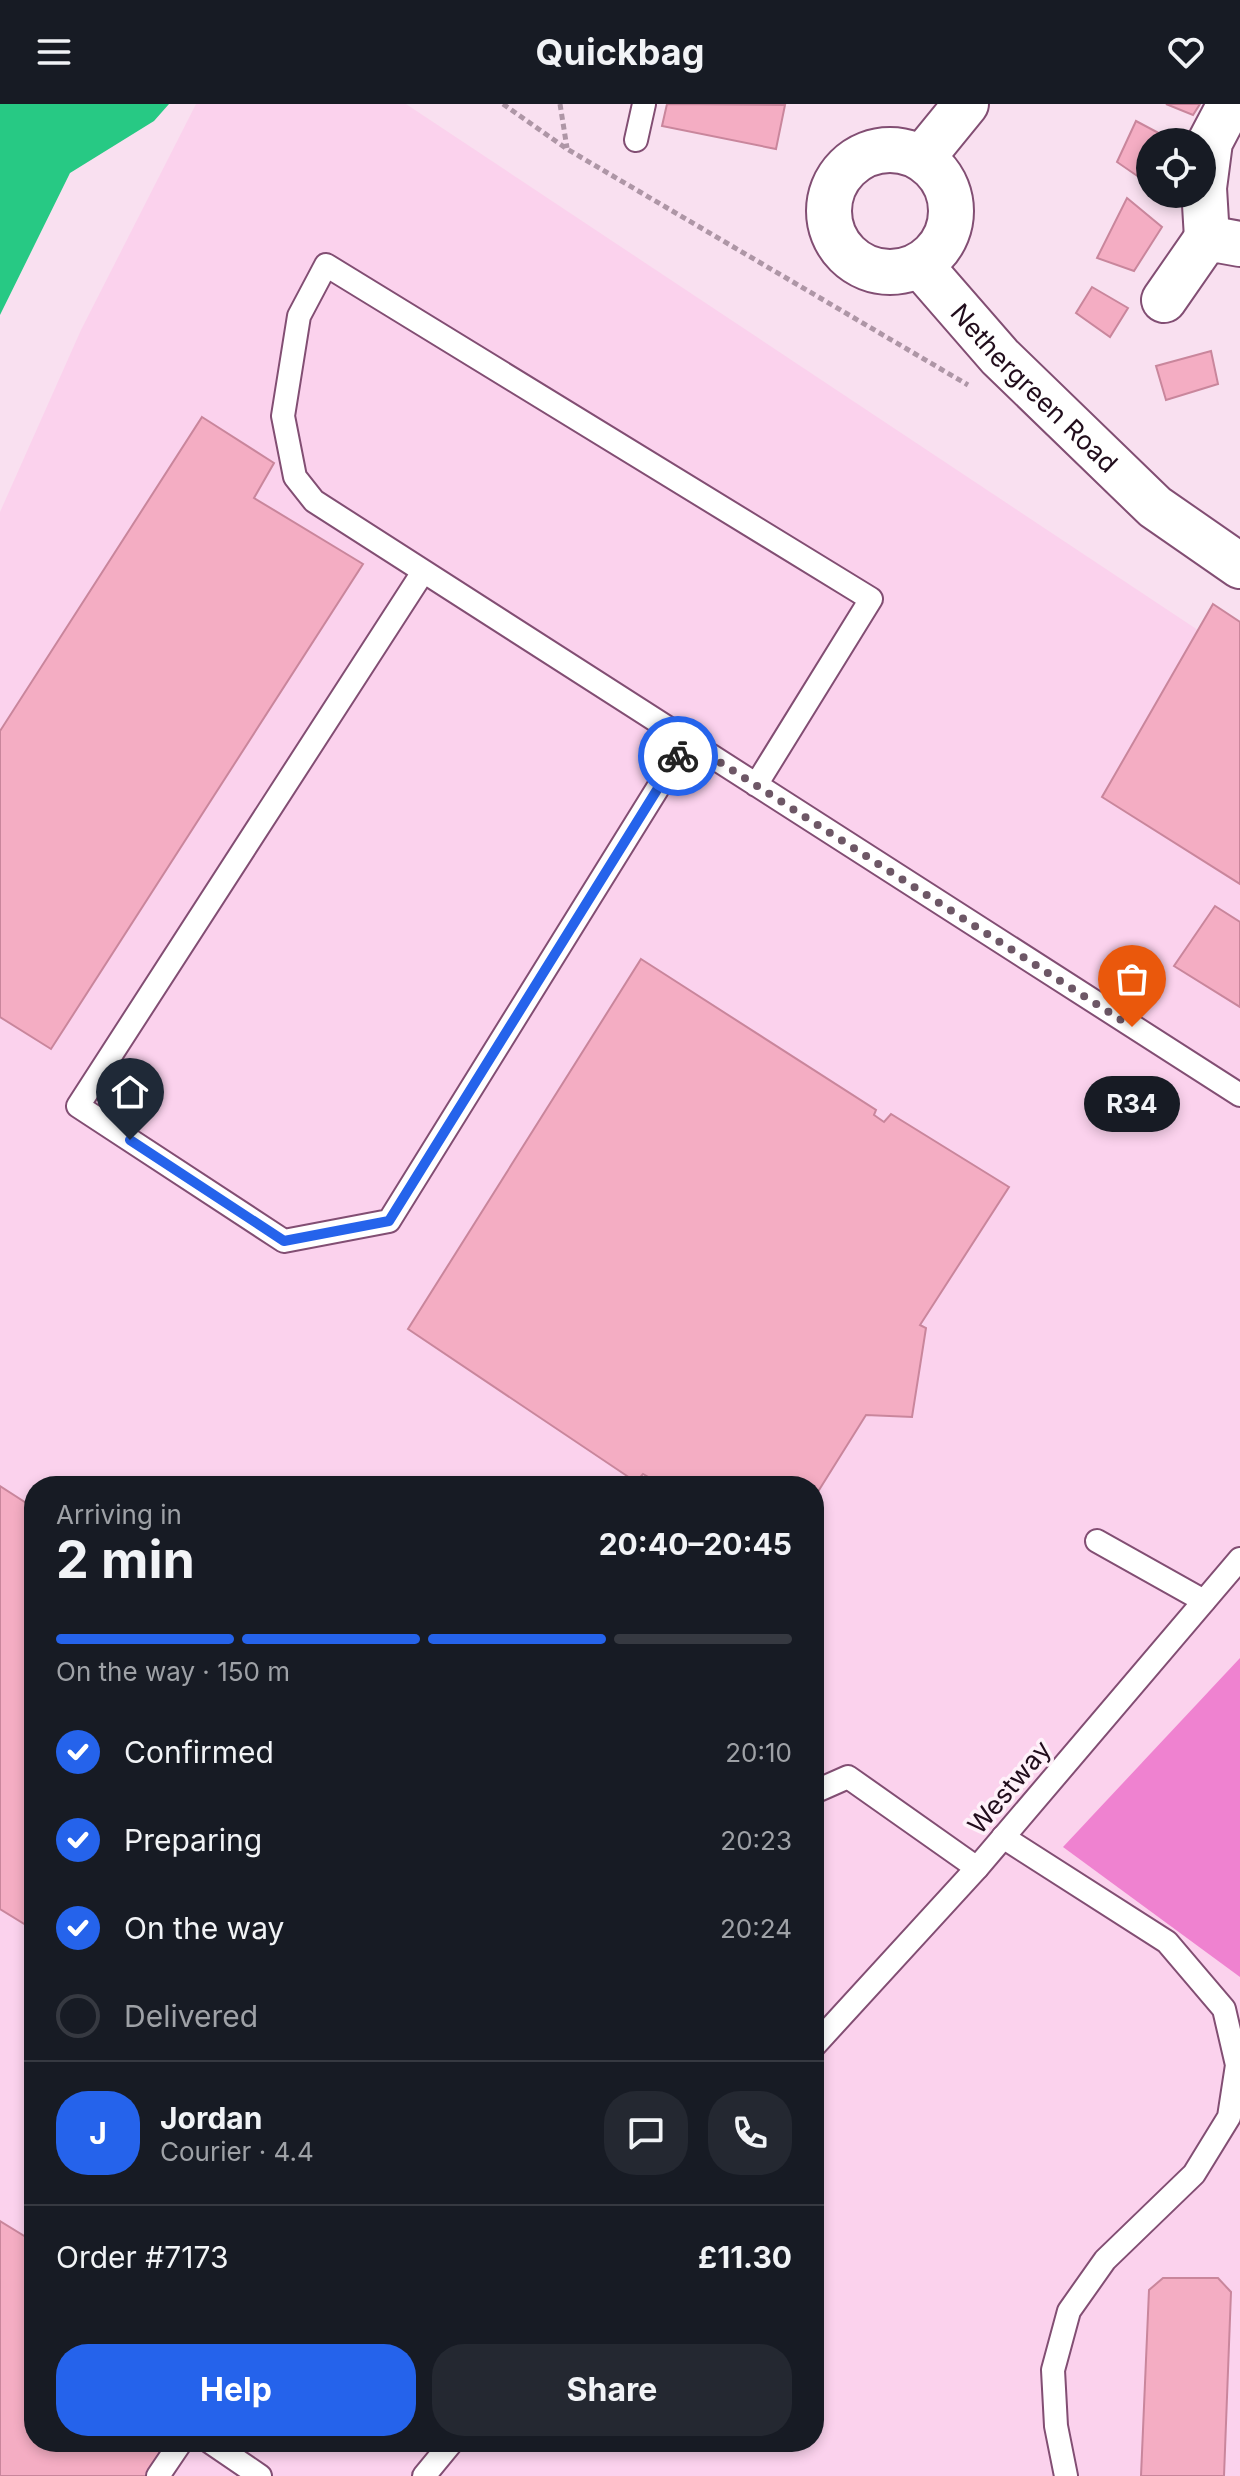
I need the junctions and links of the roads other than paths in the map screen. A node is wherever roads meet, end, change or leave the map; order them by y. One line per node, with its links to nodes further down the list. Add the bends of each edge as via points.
1 (644, 104): 4 (lane)
2 (966, 104): 5 (street)
3 (1230, 104): 6 (street, via 1210,142 1204,188)
4 (636, 140)
5 (922, 158): 7 (street, via 947,185 951,222 945,239); 7 (street, via 902,150 860,157 838,179 828,209 842,249 858,263 878,271)
6 (1224, 241): 8 (street)
7 (920, 265): 9 (street, Nethergreen Road, via 1000,357 1155,507)
8 (1164, 300)
9 (1240, 566)
10 (423, 572): 11 (lane); 11 (lane, via 78,1106 284,1241 389,1221); 12 (lane, via 314,501 295,477 283,416 299,316 326,265 871,599)
11 (687, 741): 12 (lane)
12 (756, 785): 13 (lane)
13 (1240, 1095)
14 (1097, 1541): 16 (lane)
15 (1240, 1559): 16 (lane, Westway)
16 (1204, 1601): 18 (lane, Westway)
17 (824, 1788): 19 (lane, via 848,1777)
18 (1003, 1837): 19 (lane, Westway); 21 (lane, via 1167,1942 1224,2009 1237,2065)
19 (977, 1868): 20 (lane, Westway)
20 (824, 2035)
21 (1236, 2102): 28 (lane, via 1194,2174 1105,2260 1069,2311 1053,2370)
22 (174, 2452): 25 (lane)
23 (225, 2452): 26 (lane)
24 (444, 2452): 27 (lane)
25 (158, 2476)
26 (260, 2476)
27 (424, 2476)
28 (1066, 2476)

